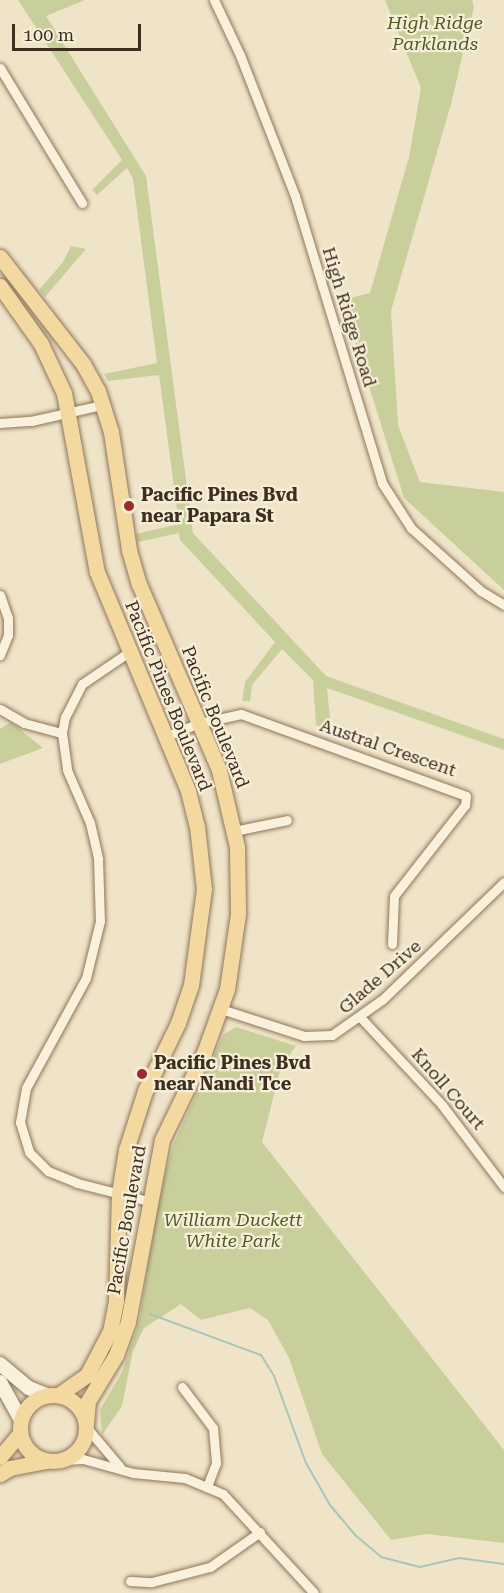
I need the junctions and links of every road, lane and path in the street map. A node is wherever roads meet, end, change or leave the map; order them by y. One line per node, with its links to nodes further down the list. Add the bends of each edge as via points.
1 (214, 0): 10 (street, High Ridge Road, via 240,55 295,196 382,483 411,528 482,591)
2 (0, 68): 3 (street)
3 (82, 203)
4 (0, 258): 6 (main road, Pacific Boulevard, via 83,364)
5 (0, 286): 7 (main road, Pacific Pines Boulevard, via 41,344)
6 (102, 405): 7 (street); 14 (main road, Pacific Boulevard, via 111,432 129,550 139,584)
7 (69, 411): 8 (street, via 31,421); 11 (main road, Pacific Pines Boulevard, via 89,541 105,596)
8 (0, 423)
9 (0, 595): 12 (street, via 8,618 8,634)
10 (504, 605)
11 (129, 652): 15 (street, via 82,684); 16 (main road, Pacific Pines Boulevard)
12 (0, 655)
13 (0, 709): 15 (street, via 24,723)
14 (200, 723): 16 (street, Austral Crescent); 18 (main road, Pacific Boulevard, via 230,804); 20 (street, Austral Crescent, via 242,714 466,796 465,805 394,896)
15 (62, 733): 24 (street, via 67,770 90,823 98,859 100,921 86,978 26,1088 20,1122 29,1152 48,1171)
16 (167, 736): 24 (main road, Pacific Pines Boulevard, via 197,826 202,859 202,919 191,986 134,1119)
17 (287, 820): 18 (street)
18 (234, 831): 21 (main road, Pacific Boulevard, via 238,914 234,955)
19 (504, 882): 22 (street, Glade Drive, via 458,930)
20 (392, 944)
21 (220, 1009): 22 (street, Glade Drive, via 311,1038 332,1035); 25 (main road, Pacific Boulevard, via 162,1140)
22 (361, 1018): 23 (street, Knoll Court, via 442,1105)
23 (504, 1187)
24 (119, 1193): 25 (street); 29 (main road, Pacific Pines Boulevard, via 116,1301 110,1331 87,1375)
25 (148, 1201): 30 (main road, Pacific Boulevard, via 128,1323 116,1355 88,1401)
26 (0, 1364): 29 (street, via 28,1388)
27 (0, 1382): 31 (street)
28 (182, 1387): 37 (street, via 198,1403 213,1428 216,1462)
29 (52, 1395): 30 (main road, via 76,1404); 31 (main road, via 30,1404)
30 (86, 1425): 33 (main road, via 82,1444); 35 (street)
31 (20, 1426): 32 (main road); 34 (main road, via 29,1451)
32 (0, 1457)
33 (63, 1460): 34 (main road); 35 (street, via 83,1459)
34 (46, 1461): 36 (main road, via 10,1468)
35 (121, 1468): 37 (street, via 185,1478)
36 (0, 1474)
37 (207, 1487): 38 (street, via 241,1510)
38 (260, 1532): 39 (street, via 210,1567 152,1582); 40 (street)
39 (130, 1581)
40 (314, 1593)

